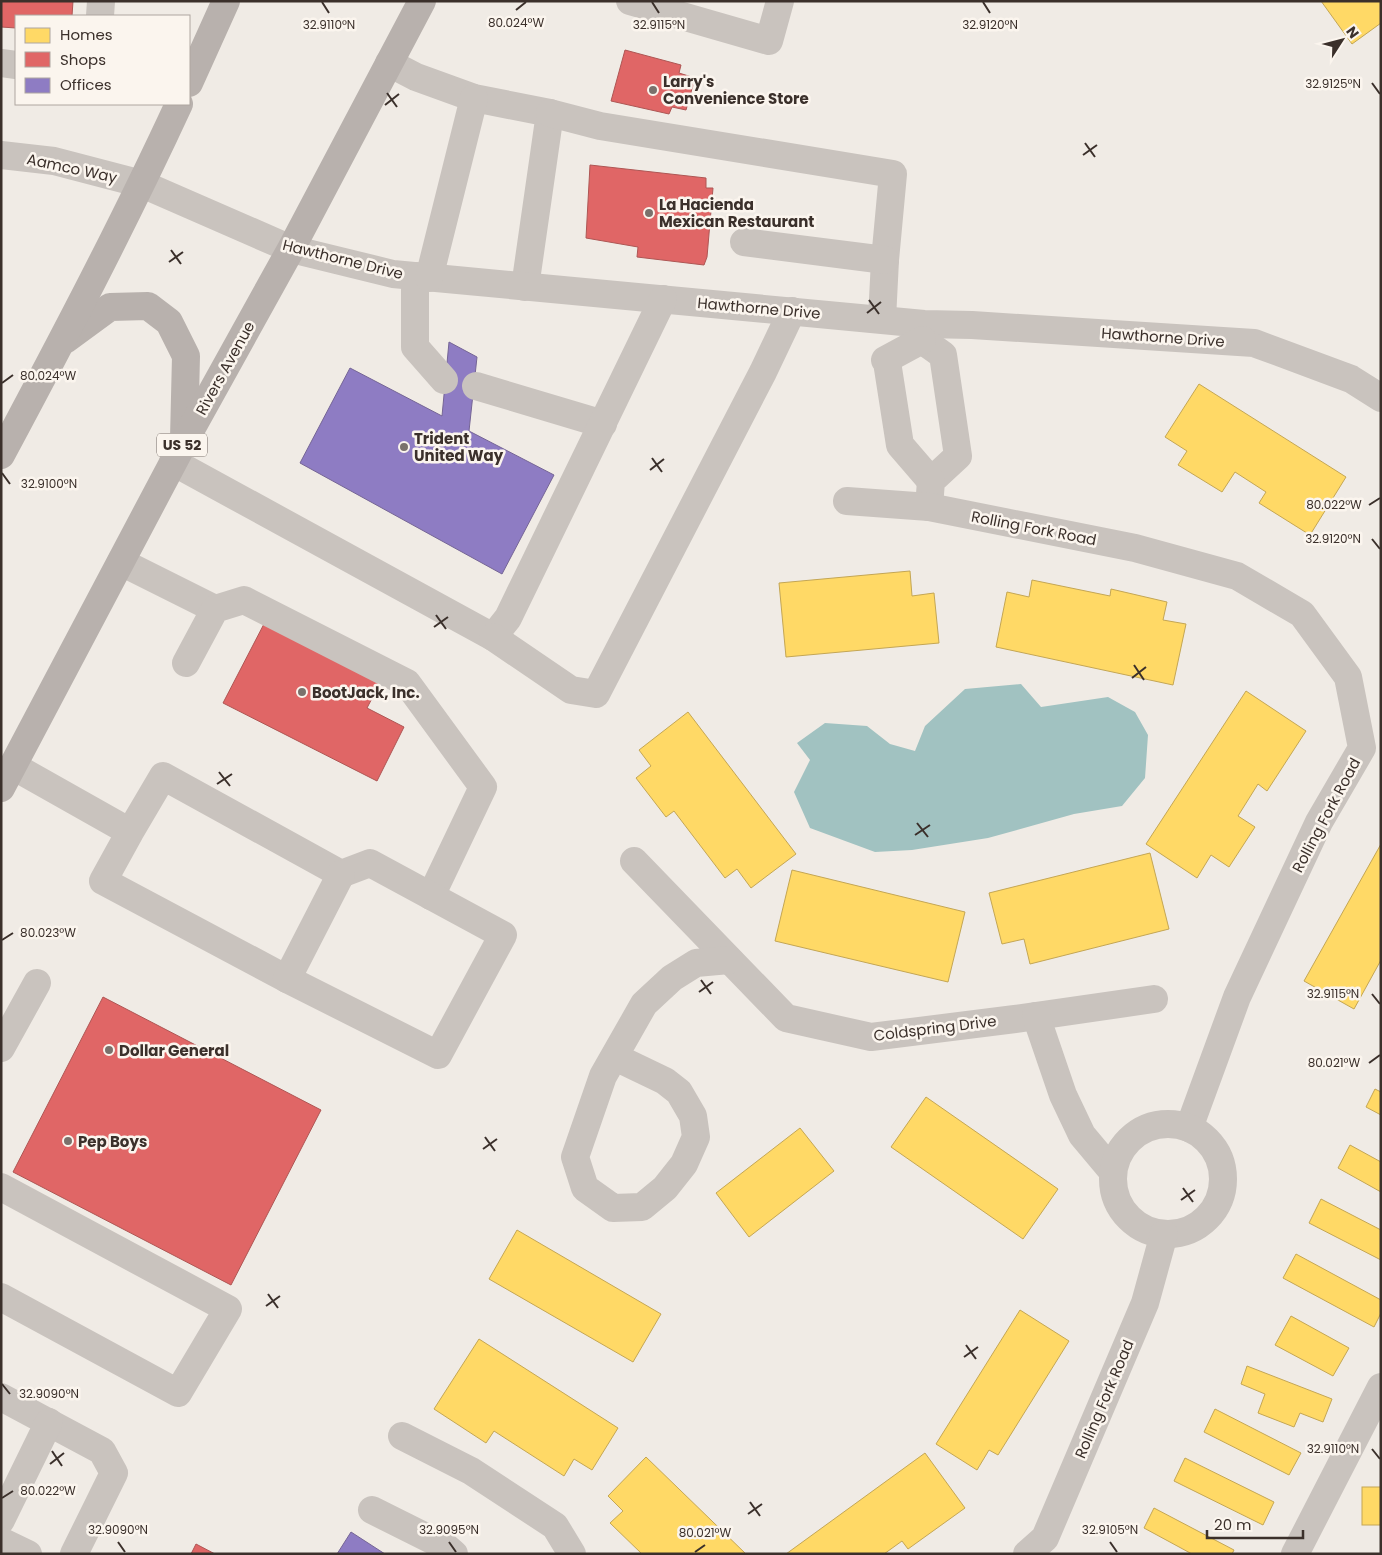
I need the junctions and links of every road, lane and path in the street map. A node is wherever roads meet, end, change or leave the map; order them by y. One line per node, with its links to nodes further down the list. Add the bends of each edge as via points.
1 (101, 1): 6 (street)
2 (226, 1): 10 (main road)
3 (422, 1): 8 (main road, Rivers Avenue / US 52)
4 (630, 1): 5 (street, via 769,41)
5 (780, 1)
6 (100, 15)
7 (1, 63): 9 (street)
8 (389, 63): 11 (street, via 416,77); 17 (main road, Rivers Avenue / US 52)
9 (15, 64)
10 (190, 81)
11 (474, 98): 13 (street); 19 (street)
12 (179, 105): 15 (main road)
13 (550, 113): 18 (street, via 600,126 894,174); 20 (street)
14 (1, 155): 15 (street, Aamco Way, via 54,162)
15 (142, 184): 17 (street, Hawthorne Drive); 25 (main road)
16 (744, 242): 18 (street)
17 (291, 249): 19 (street, Hawthorne Drive, via 393,274); 30 (main road, Rivers Avenue / US 52)
18 (885, 260): 23 (street)
19 (422, 277): 20 (street, Hawthorne Drive); 26 (street, via 416,348)
20 (525, 287): 21 (street, Hawthorne Drive)
21 (663, 299): 22 (street, Hawthorne Drive); 29 (street)
22 (792, 311): 23 (street, Hawthorne Drive); 36 (street, via 596,694 571,690)
23 (882, 319): 24 (street, Hawthorne Drive)
24 (923, 332): 28 (street, Hawthorne Drive, via 982,326 1254,343 1351,379); 32 (street, via 942,355 958,456); 32 (street, via 885,360 900,445)
25 (62, 343): 30 (main road, via 110,307 148,306 168,322 186,356); 31 (main road)
26 (444, 380)
27 (476, 386): 29 (street)
28 (1381, 398)
29 (603, 424): 36 (street, via 508,618)
30 (178, 452): 34 (main road, Rivers Avenue / US 52); 36 (street)
31 (1, 455)
32 (930, 494): 33 (street, Rolling Fork Road); 50 (street, Rolling Fork Road, via 1237,576 1302,614 1348,677 1362,748 1319,822 1237,997)
33 (847, 500)
34 (121, 562): 35 (street); 38 (main road, Rivers Avenue / US 52)
35 (215, 609): 37 (street); 42 (street, via 244,600 407,683 483,787)
36 (493, 637)
37 (186, 663)
38 (7, 777): 39 (street)
39 (130, 832): 41 (street, via 163,776); 44 (street, via 103,880)
40 (634, 861): 43 (street, Coldspring Drive)
41 (341, 874): 42 (street, via 370,863); 44 (street)
42 (431, 896): 44 (street, via 502,935 438,1055)
43 (730, 960): 47 (street, Coldspring Drive, via 786,1018 871,1037); 49 (street, via 696,963 672,978 644,1004)
44 (287, 979)
45 (37, 983): 48 (street)
46 (1154, 999): 47 (street, Coldspring Drive)
47 (1036, 1016): 51 (street, via 1063,1095 1082,1135)
48 (1, 1048)
49 (615, 1057): 49 (street, via 603,1076 575,1157 585,1188 613,1208 642,1207 665,1188 684,1164 696,1137 693,1116 679,1092 666,1081)
50 (1189, 1128): 51 (street, via 1174,1123 1156,1124 1140,1130 1117,1156); 53 (street, via 1208,1140 1219,1156 1223,1174 1222,1193 1214,1211 1200,1224 1183,1232)
51 (1113, 1172): 53 (street, via 1120,1206 1131,1220 1145,1229)
52 (1, 1187): 54 (street, via 228,1309 178,1393)
53 (1164, 1234): 66 (street, Rolling Fork Road, via 1145,1303 1045,1538)
54 (1, 1297)
55 (1381, 1387): 67 (street)
56 (1, 1397): 57 (street)
57 (49, 1422): 60 (street); 63 (street, via 102,1451 114,1473)
58 (402, 1436): 65 (street, via 471,1470 555,1526)
59 (372, 1510): 64 (street)
60 (1, 1520)
61 (1, 1541): 62 (street)
62 (28, 1554)
63 (74, 1554)
64 (454, 1554)
65 (572, 1554)
66 (1027, 1554)
67 (1295, 1554)

